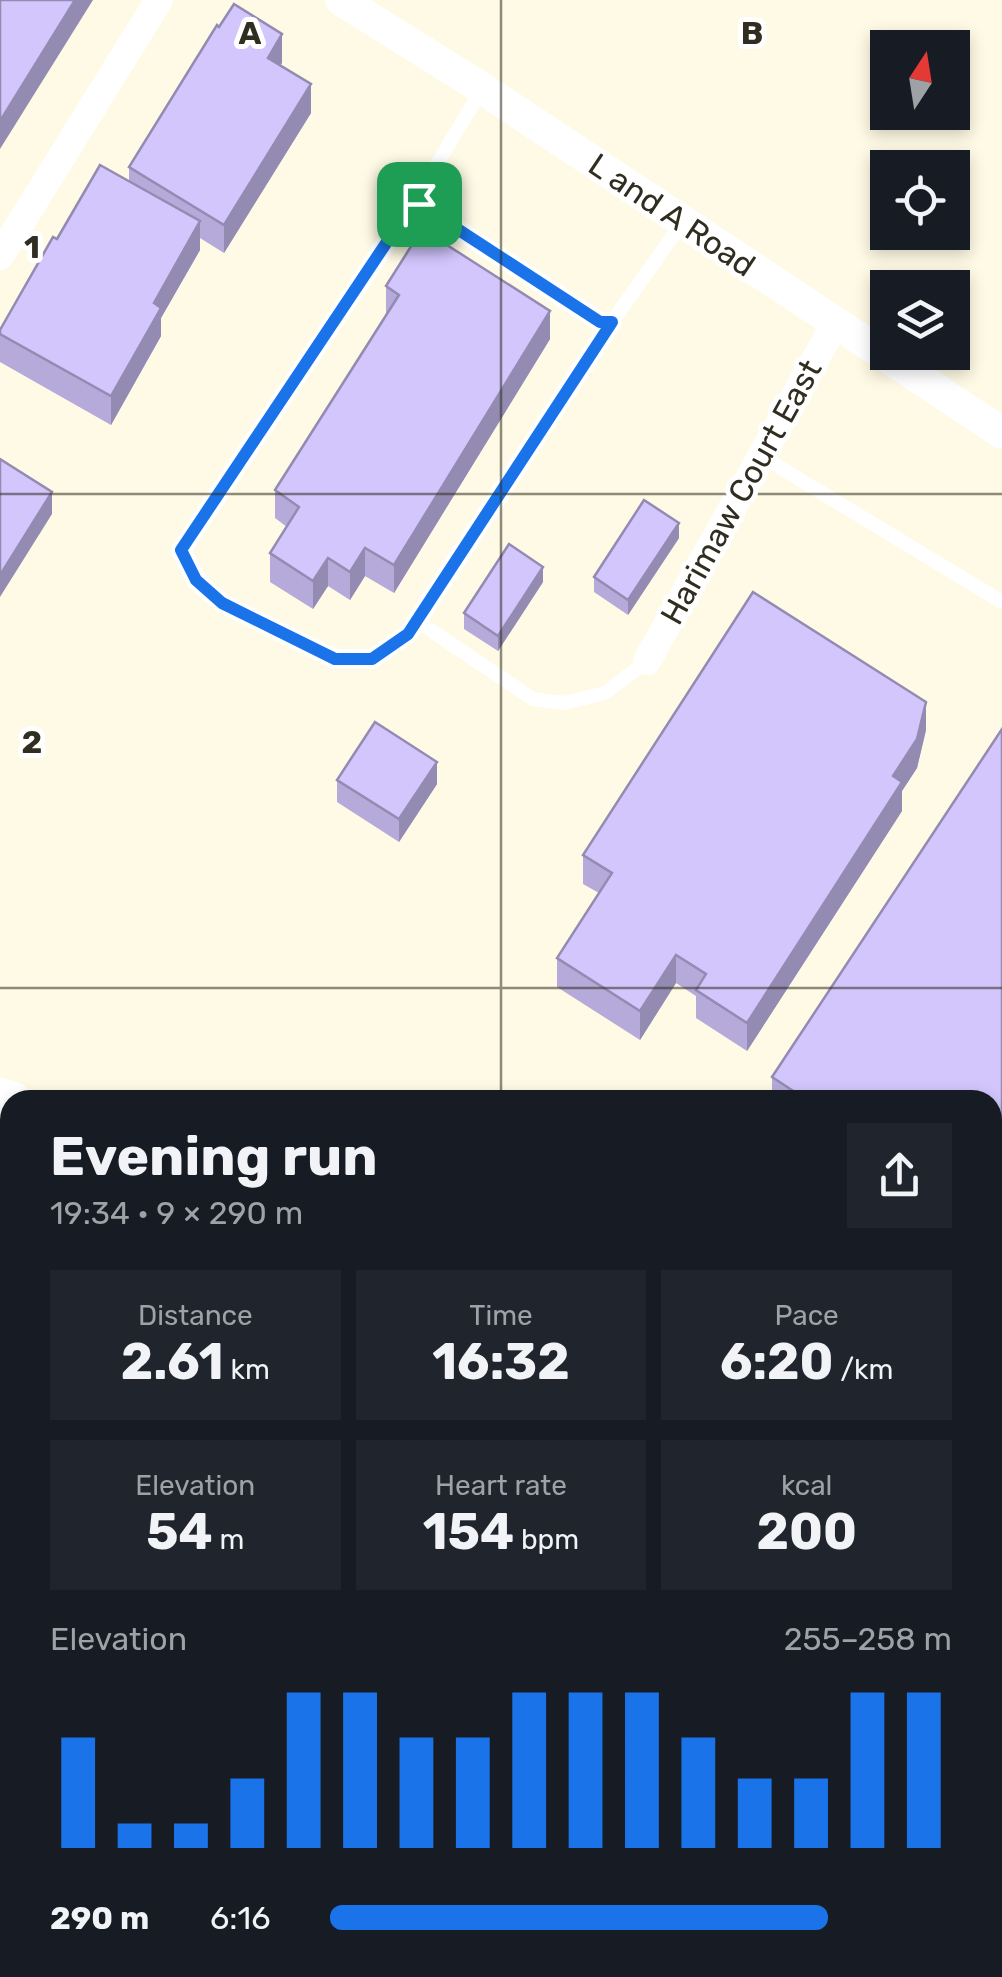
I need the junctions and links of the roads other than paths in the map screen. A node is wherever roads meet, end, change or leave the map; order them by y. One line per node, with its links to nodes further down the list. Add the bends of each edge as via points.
1 (158, 0): 6 (street)
2 (340, 0): 3 (street, L and A Road)
3 (482, 89): 4 (lane); 5 (street, L and A Road)
4 (418, 200): 7 (lane); 12 (lane, via 181,550 196,580 222,603 335,659 372,659)
5 (683, 223): 7 (lane); 8 (street, L and A Road)
6 (0, 256)
7 (606, 322): 12 (lane)
8 (835, 324): 9 (street, L and A Road); 10 (street, Harimaw Court East)
9 (1002, 433)
10 (760, 456): 11 (lane); 13 (street, Harimaw Court East)
11 (1002, 602)
12 (417, 621): 13 (lane, via 533,699 565,703 605,692)
13 (647, 660)

